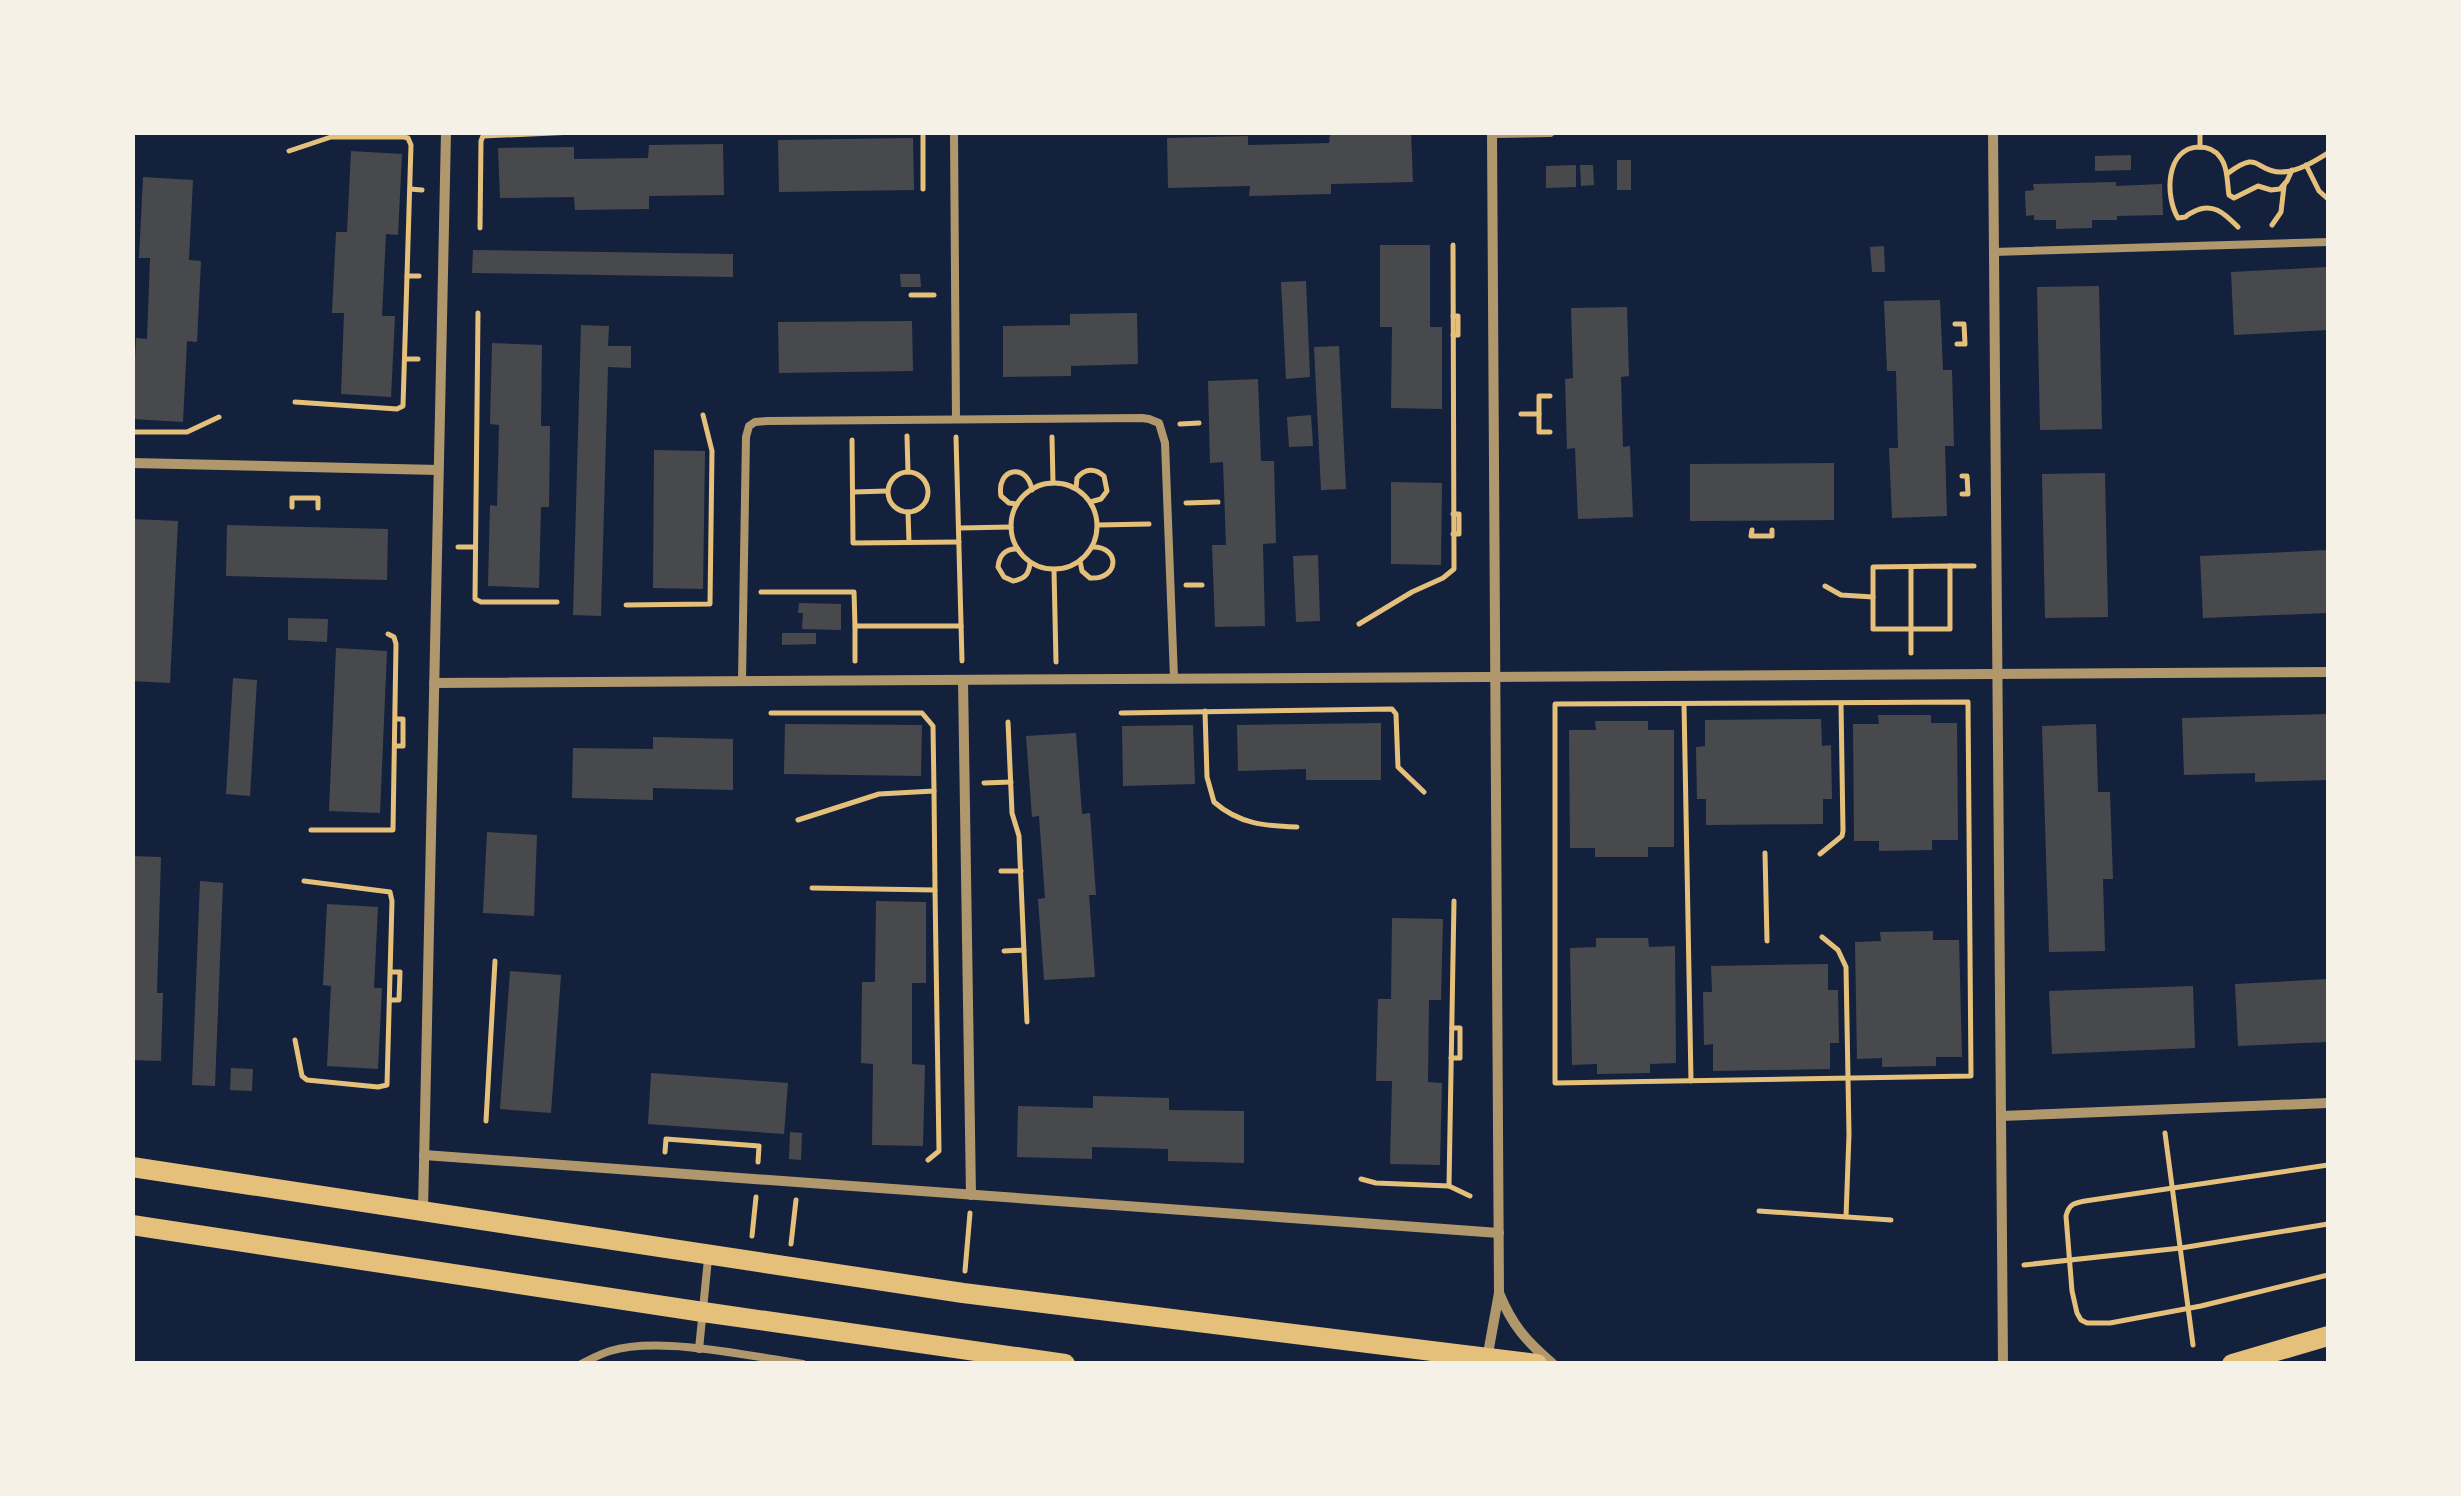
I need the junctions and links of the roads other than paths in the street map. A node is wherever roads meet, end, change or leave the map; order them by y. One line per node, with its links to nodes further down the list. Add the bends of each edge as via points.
1 (446, 132): 10 (street)
2 (954, 132): 8 (lane)
3 (1550, 132): 5 (street)
4 (1992, 132): 7 (street)
5 (1492, 133): 13 (street)
6 (2328, 242): 7 (lane)
7 (1993, 252): 12 (street)
8 (956, 420): 14 (lane, via 1159,423); 16 (lane, via 749,426)
9 (132, 464): 10 (street)
10 (438, 470): 17 (street)
11 (2328, 672): 12 (street)
12 (1997, 674): 13 (street); 19 (street)
13 (1496, 676): 14 (street); 25 (street)
14 (1174, 678): 15 (street)
15 (963, 680): 16 (street); 22 (street)
16 (742, 681): 17 (street)
17 (434, 684): 20 (street)
18 (2328, 1103): 19 (street)
19 (2000, 1116): 37 (street)
20 (424, 1155): 22 (street); 23 (street)
21 (132, 1166): 23 (main road)
22 (971, 1195): 25 (street)
23 (422, 1212): 26 (main road)
24 (132, 1225): 28 (main road)
25 (1499, 1234): 27 (street)
26 (709, 1255): 28 (lane); 31 (main road)
27 (1499, 1292): 31 (street); 36 (street, via 1516,1328)
28 (703, 1312): 30 (lane); 34 (main road)
29 (2328, 1336): 38 (main road)
30 (700, 1349): 32 (lane, via 611,1350); 33 (lane)
31 (1486, 1360): 35 (main road)
32 (582, 1364)
33 (803, 1364)
34 (1065, 1364)
35 (1538, 1364)
36 (1554, 1364)
37 (2002, 1364)
38 (2232, 1364)

